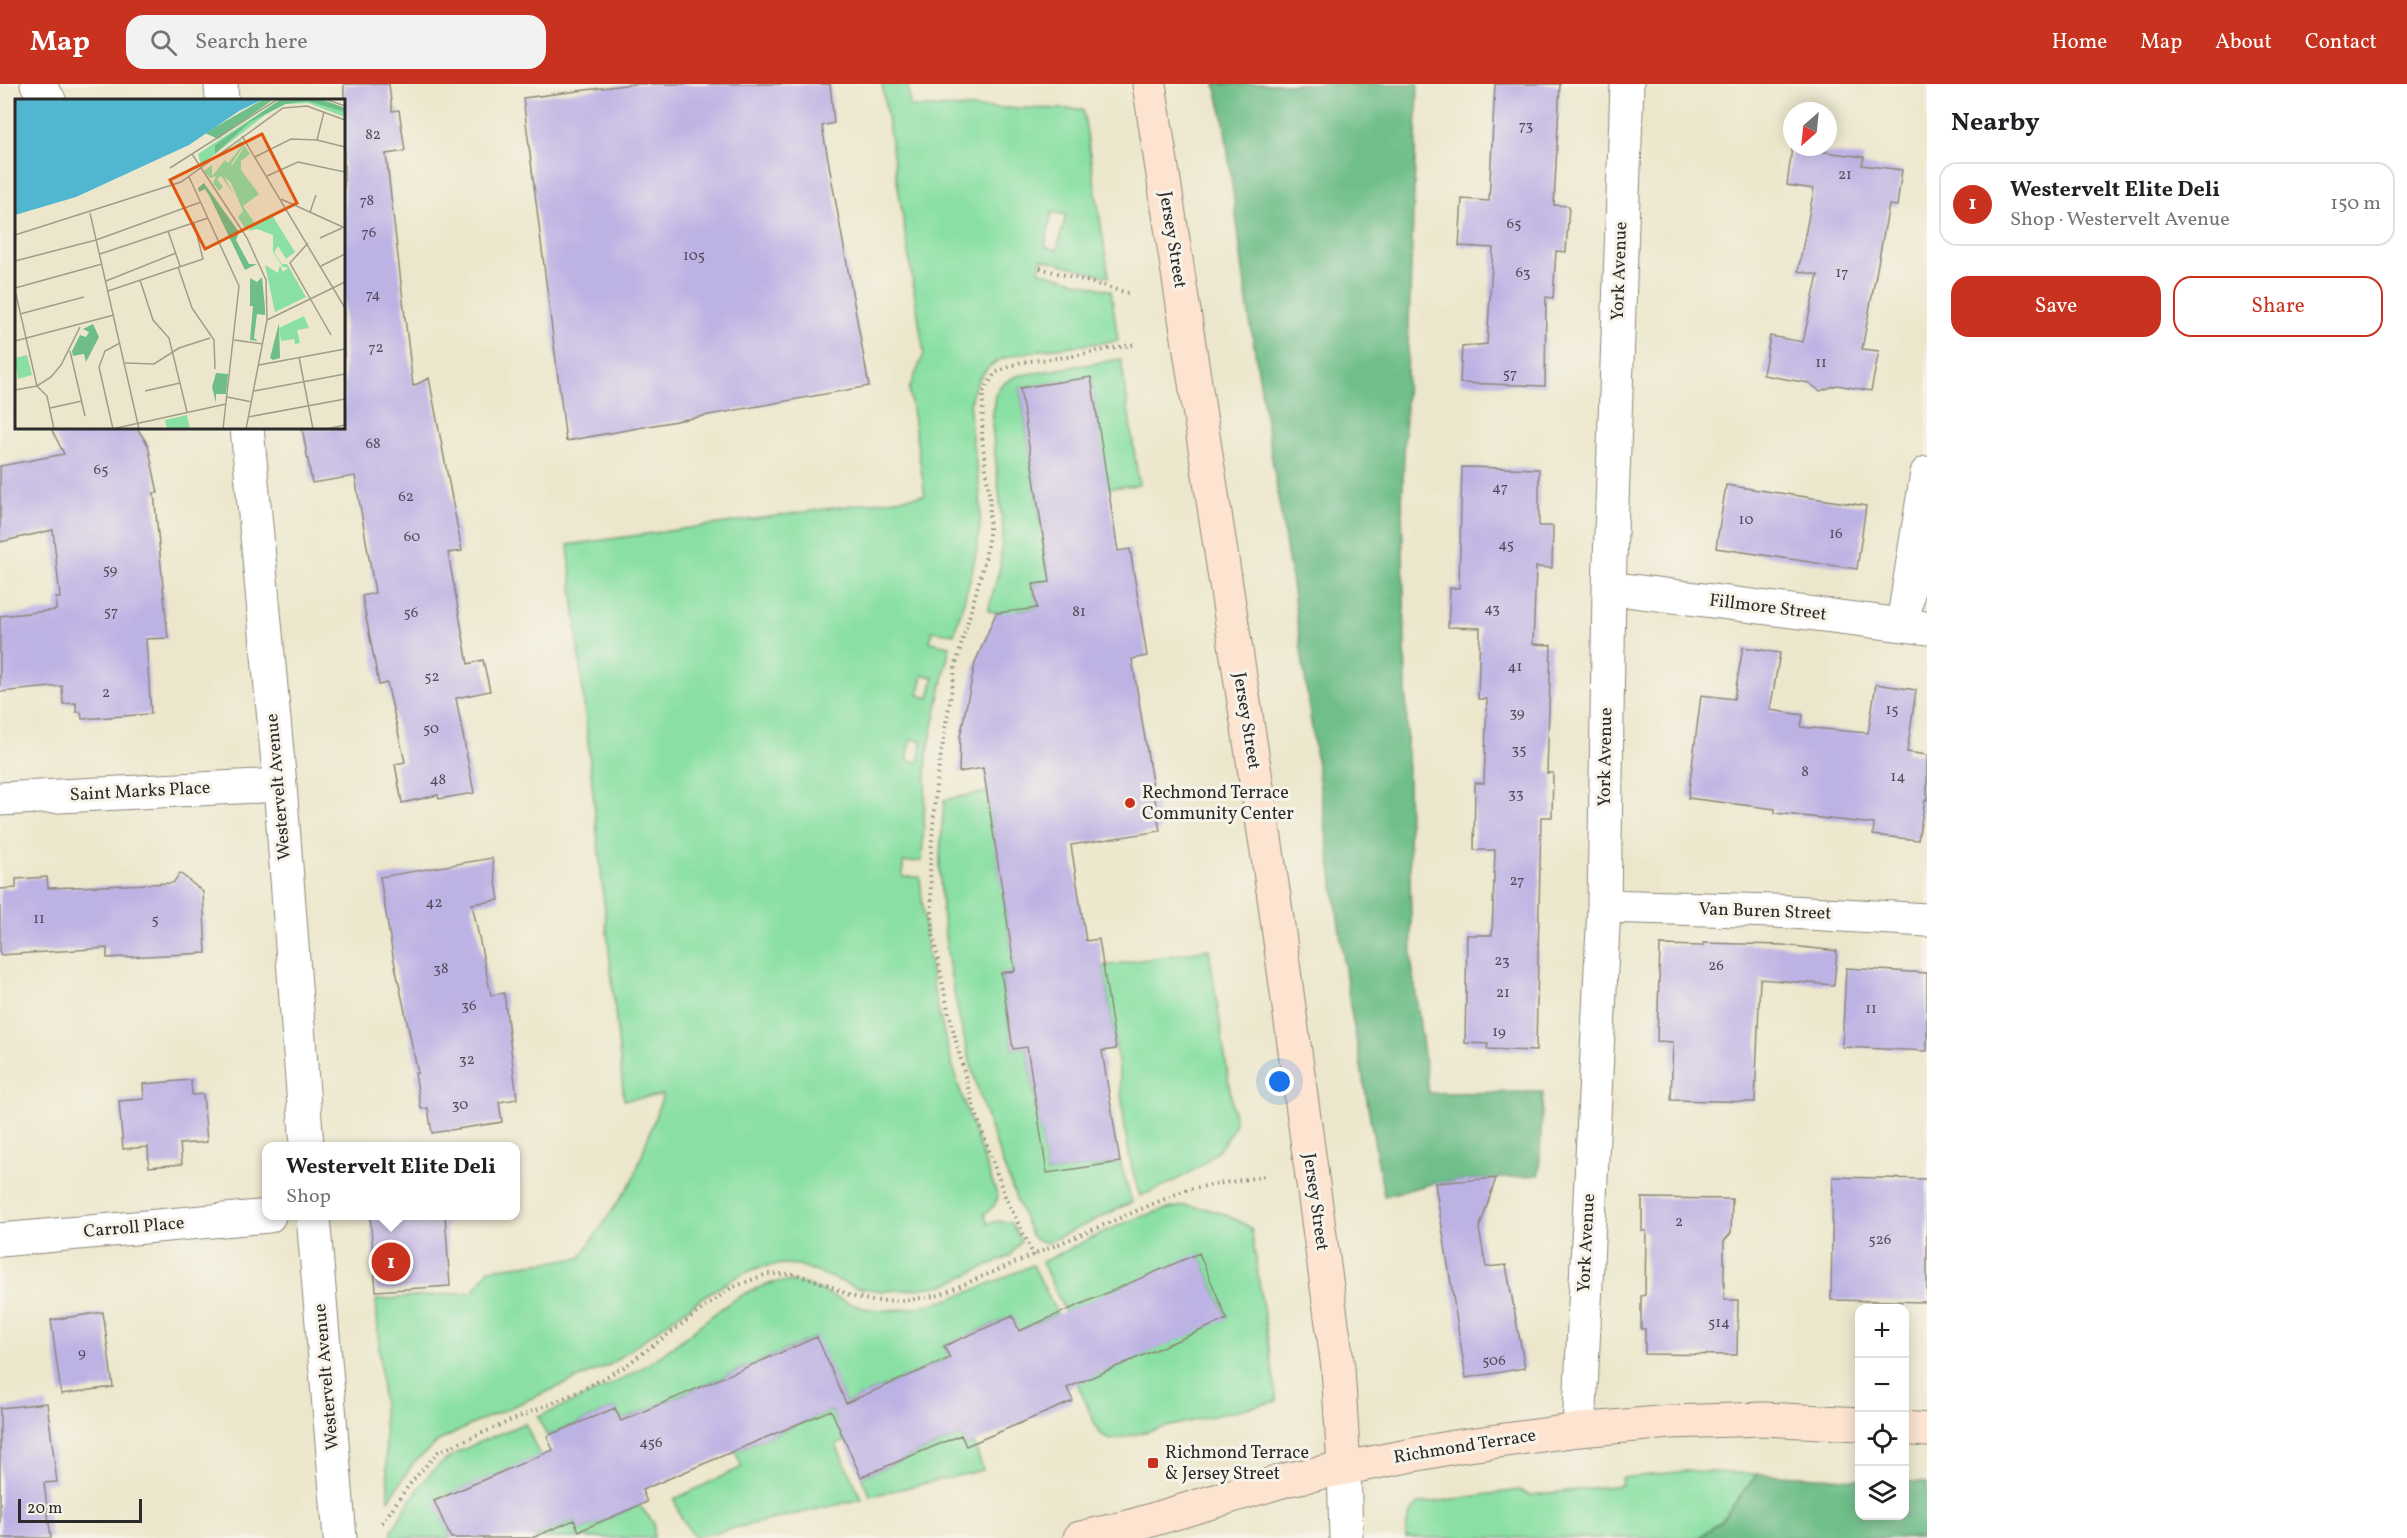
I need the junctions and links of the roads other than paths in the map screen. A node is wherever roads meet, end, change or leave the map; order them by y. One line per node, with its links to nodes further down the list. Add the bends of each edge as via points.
1 (38, 84): 5 (street)
2 (221, 84): 6 (street)
3 (1149, 84): 23 (street, Jersey Street, via 1274,897 1338,1368)
4 (1626, 84): 9 (street, York Avenue)
5 (48, 99)
6 (222, 99)
7 (247, 429): 11 (street, Westervelt Avenue)
8 (1927, 473): 10 (street)
9 (1609, 588): 10 (street, Fillmore Street); 13 (street, York Avenue)
10 (1915, 626)
11 (280, 785): 12 (street, Saint Marks Place); 15 (street, Westervelt Avenue)
12 (0, 799)
13 (1604, 906): 14 (street, Van Buren Street); 21 (street, York Avenue)
14 (1927, 920)
15 (308, 1142)
16 (262, 1216): 18 (street, Carroll Place)
17 (313, 1220): 24 (street, Westervelt Avenue)
18 (0, 1240)
19 (1855, 1424): 21 (street, Richmond Terrace, via 1764,1419)
20 (1909, 1428): 22 (street)
21 (1580, 1430): 23 (street, Richmond Terrace)
22 (1927, 1430)
23 (1344, 1467): 25 (street, Richmond Terrace); 26 (street, Jersey Street)
24 (340, 1538)
25 (1080, 1538)
26 (1346, 1538)

